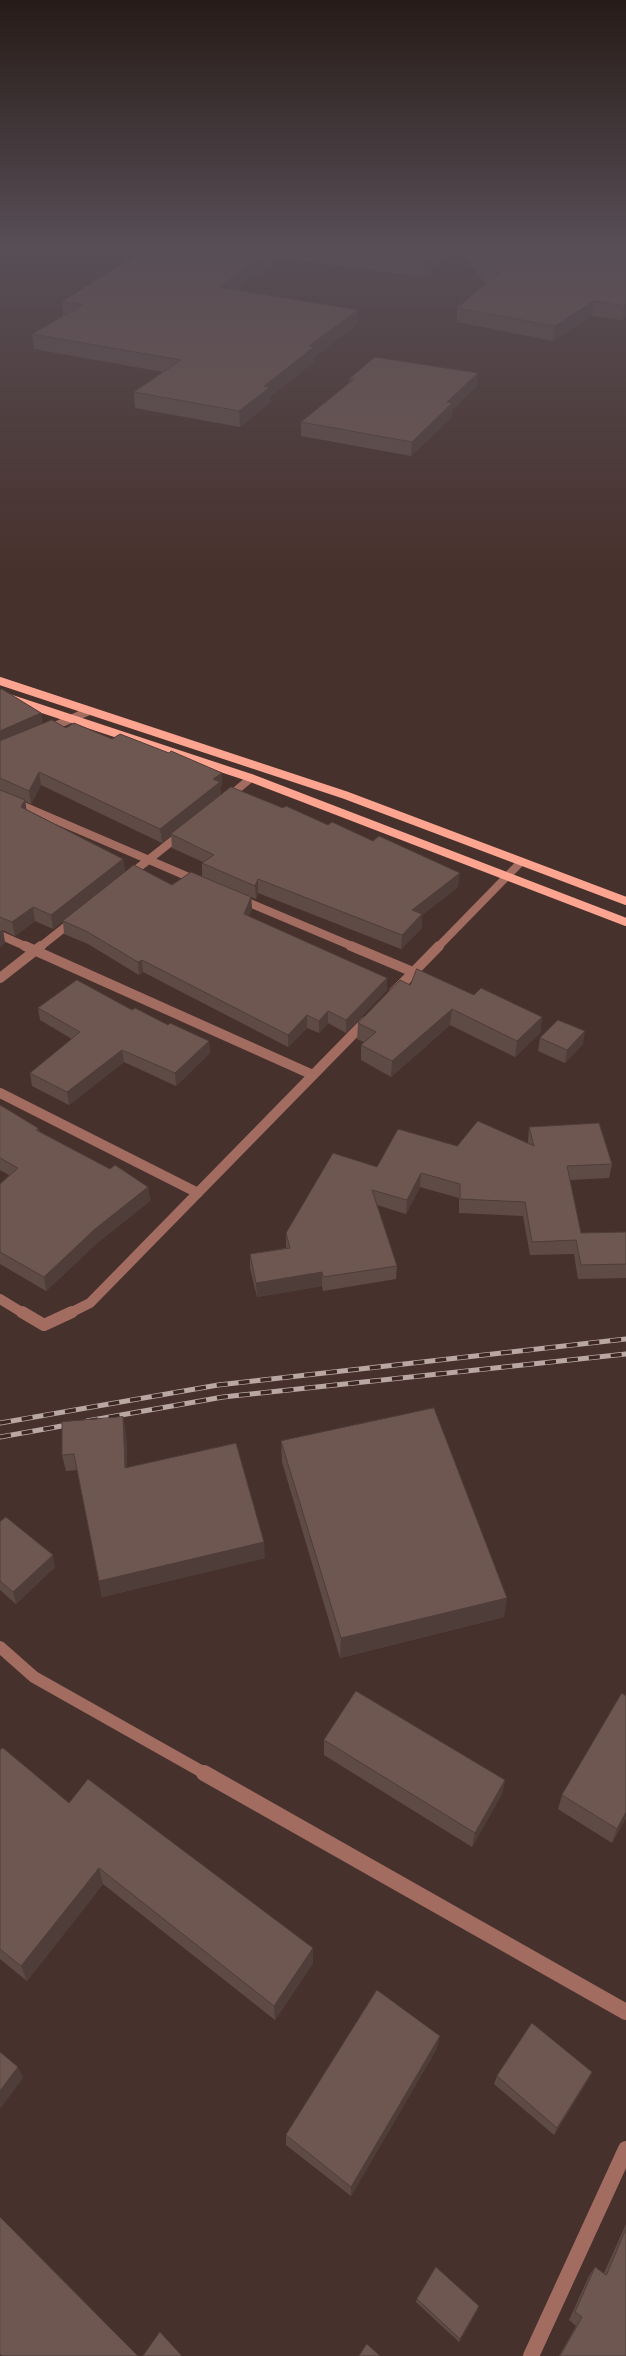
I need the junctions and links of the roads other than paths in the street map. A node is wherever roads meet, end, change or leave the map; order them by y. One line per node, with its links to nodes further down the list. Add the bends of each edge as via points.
1 (0, 681): 3 (main road)
2 (0, 695): 4 (main road)
3 (89, 711): 4 (street); 11 (main road, via 345,795)
4 (72, 719): 5 (street); 6 (main road)
5 (43, 731)
6 (251, 778): 8 (street); 12 (main road)
7 (0, 796): 10 (street)
8 (221, 802)
9 (191, 826): 10 (street)
10 (149, 860): 13 (street); 14 (street)
11 (521, 862): 12 (street); 16 (main road)
12 (507, 876): 18 (main road); 21 (street)
13 (119, 884)
14 (208, 885)
15 (230, 894): 21 (street)
16 (626, 901)
17 (83, 912): 20 (street)
18 (626, 922)
19 (0, 935): 20 (street)
20 (34, 951): 22 (street); 25 (street)
21 (413, 972): 23 (street)
22 (0, 978)
23 (386, 1001)
24 (374, 1012): 25 (street)
25 (313, 1075): 27 (street)
26 (0, 1093): 27 (street)
27 (198, 1193): 28 (street, via 90,1303 44,1325)
28 (0, 1299)
29 (0, 1647): 30 (street, via 34,1677)
30 (626, 2012)
31 (626, 2150): 32 (street)
32 (531, 2356)

